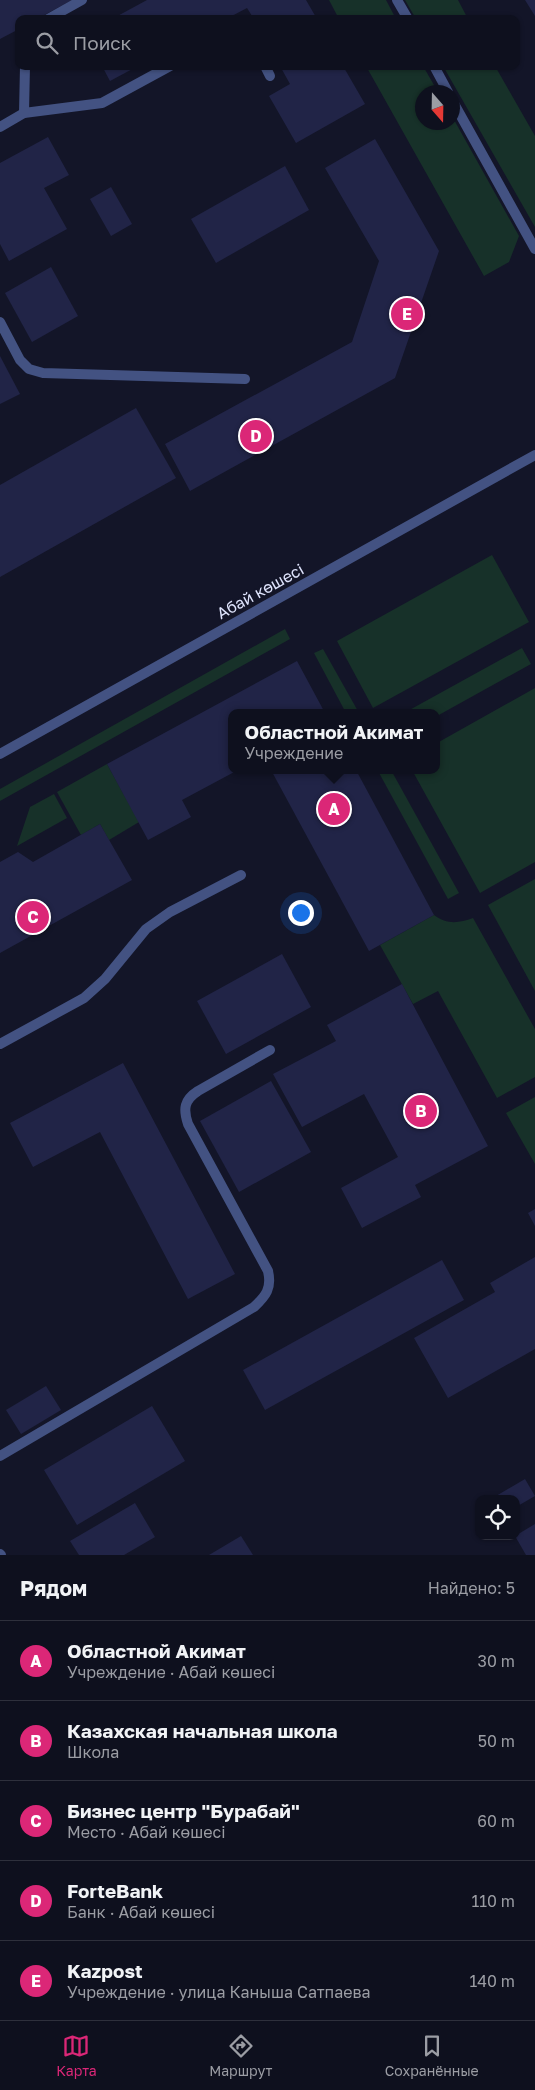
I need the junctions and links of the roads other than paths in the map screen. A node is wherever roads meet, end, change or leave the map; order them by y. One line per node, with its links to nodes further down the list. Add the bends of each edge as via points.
1 (82, 0): 3 (street)
2 (397, 0): 4 (street)
3 (55, 15)
4 (406, 15)
5 (25, 70): 9 (street)
6 (163, 70): 9 (street, via 102,103)
7 (436, 70): 8 (street)
8 (444, 85)
9 (24, 113): 11 (street)
10 (460, 114): 12 (street)
11 (0, 127)
12 (535, 249)
13 (0, 322): 14 (street, via 20,360 29,368 44,373)
14 (245, 379)
15 (535, 455): 16 (street, Абай көшесі)
16 (0, 754)
17 (240, 875): 18 (street, via 170,912 146,929 105,979 84,998)
18 (0, 1044)
19 (270, 1050): 20 (street, via 193,1094 185,1106 188,1124 268,1271 269,1290 264,1299)
20 (0, 1456)

